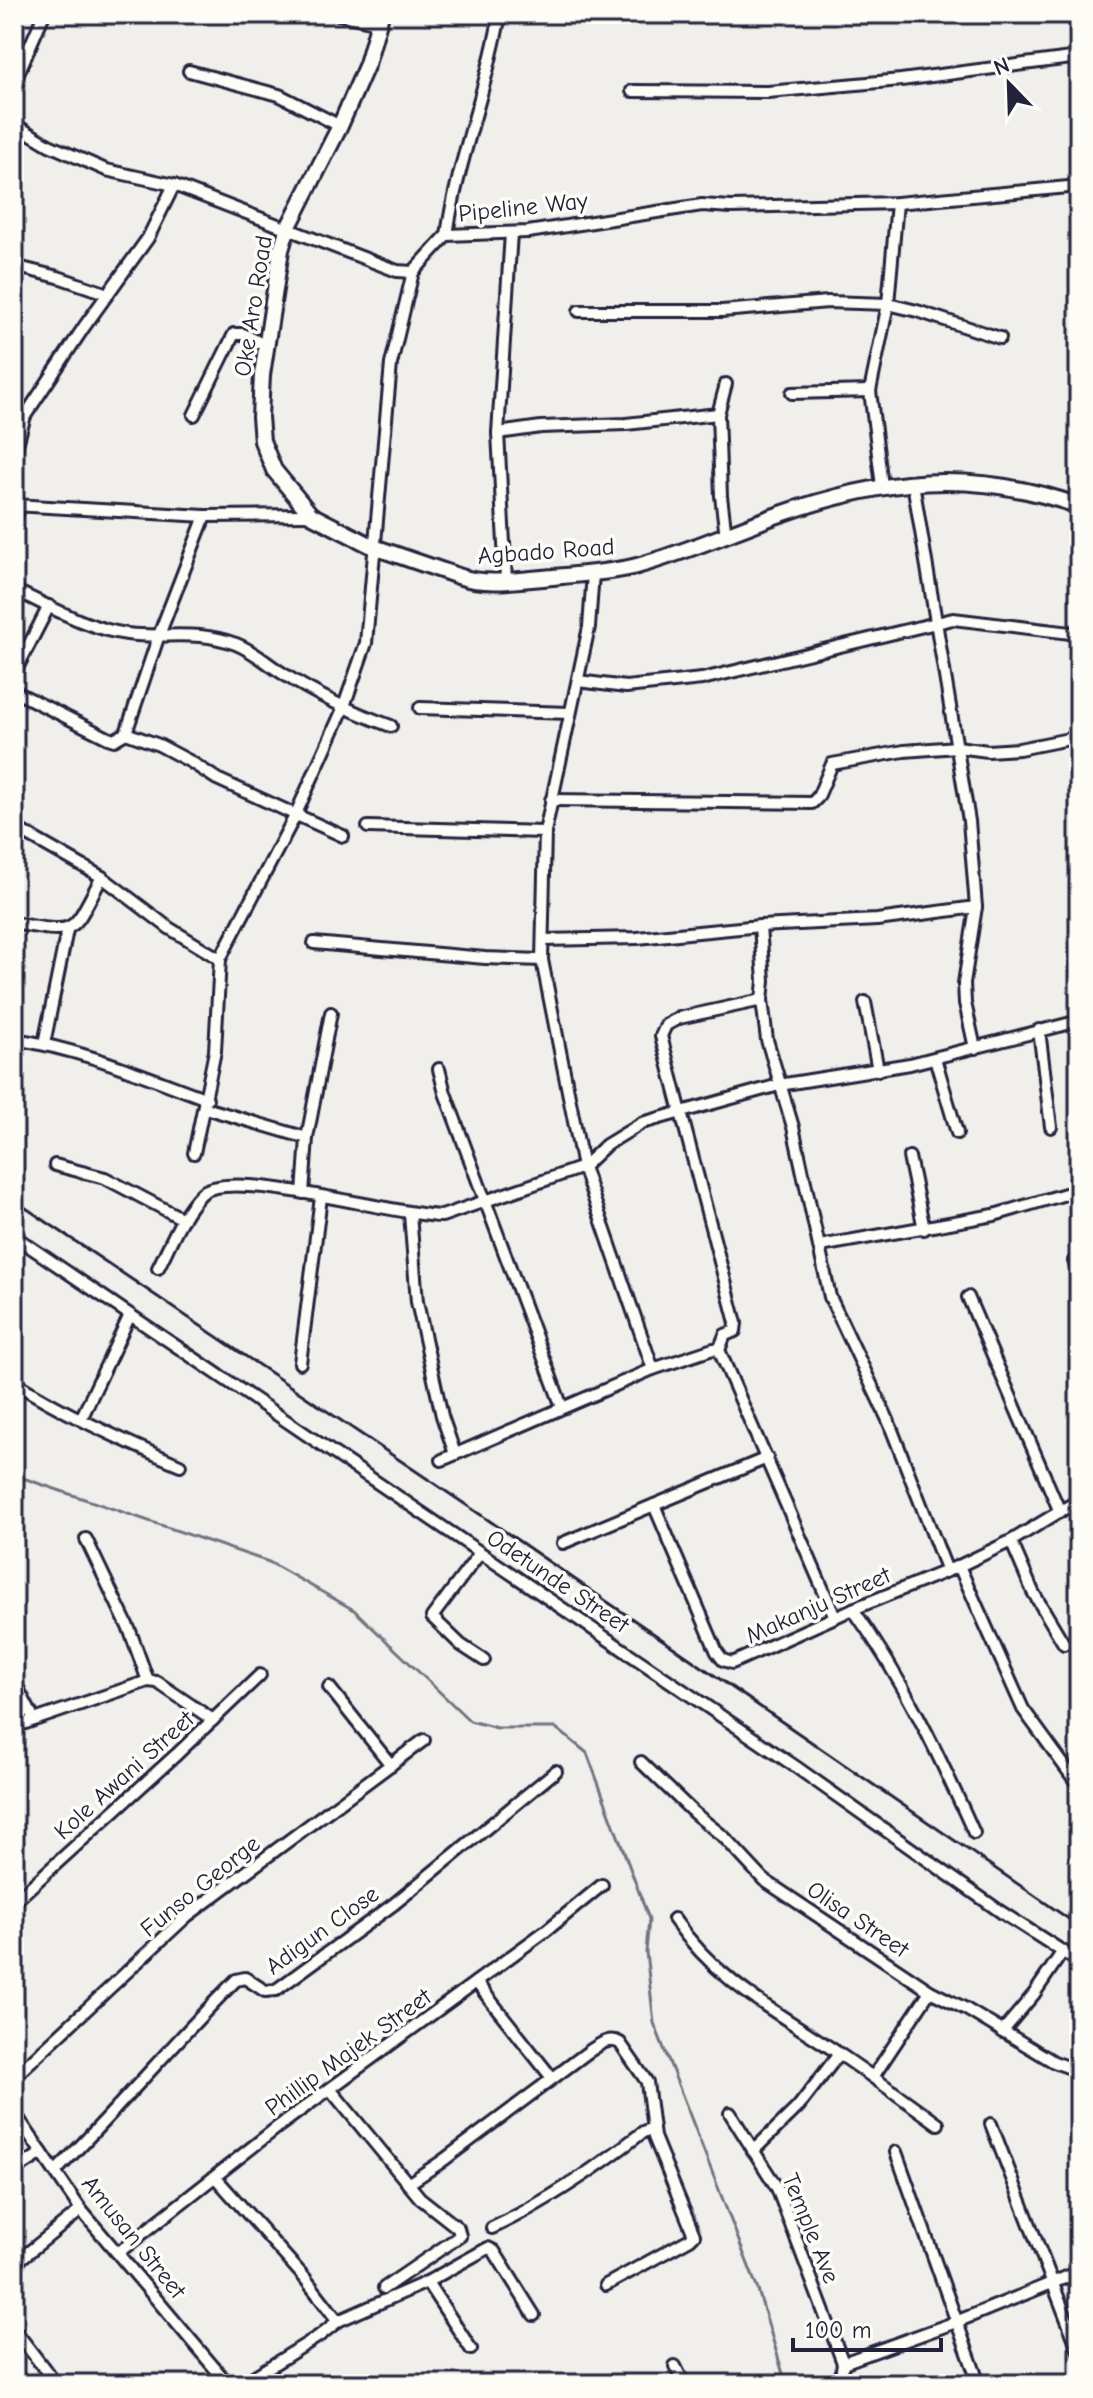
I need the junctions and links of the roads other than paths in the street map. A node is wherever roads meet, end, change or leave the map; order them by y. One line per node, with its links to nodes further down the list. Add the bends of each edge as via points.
1 (44, 14): 7 (street)
2 (338, 14): 4 (street)
3 (500, 14): 16 (street, via 453,192)
4 (380, 18): 10 (main road, Oke Aro Road)
5 (1079, 57): 8 (street, via 768,92)
6 (189, 71): 10 (street, via 279,95)
7 (14, 83)
8 (632, 91)
9 (14, 124): 11 (street, via 106,170)
10 (340, 126): 14 (main road, Oke Aro Road)
11 (174, 185): 14 (street); 19 (street, via 148,238)
12 (1079, 186): 13 (street, Pipeline Way)
13 (897, 203): 15 (street, Pipeline Way, via 702,205); 20 (street)
14 (287, 230): 18 (street, via 389,269); 23 (main road, Oke Aro Road)
15 (511, 233): 16 (street, Pipeline Way); 29 (street)
16 (447, 235): 18 (street, Pipeline Way)
17 (14, 266): 19 (street)
18 (413, 272): 39 (street, via 391,364)
19 (108, 294): 30 (street, via 25,416)
20 (888, 304): 21 (street); 22 (street); 25 (street)
21 (579, 311)
22 (1000, 338)
23 (266, 346): 28 (street, via 234,334); 35 (main road, Oke Aro Road, via 262,441 274,470)
24 (726, 384): 27 (street)
25 (870, 391): 26 (street); 32 (street)
26 (792, 393)
27 (718, 414): 29 (street); 38 (street)
28 (194, 415)
29 (498, 433): 41 (street)
30 (14, 455)
31 (913, 483): 32 (main road, Agbado Road); 34 (main road, Agbado Road, via 1003,485); 44 (street)
32 (882, 486): 38 (main road, Agbado Road)
33 (17, 506): 36 (street, Agbado Road); 37 (street)
34 (1079, 506)
35 (311, 515): 36 (street, Agbado Road); 39 (main road, Agbado Road)
36 (205, 516): 46 (street)
37 (14, 522)
38 (726, 536): 40 (main road, Agbado Road, via 634,567)
39 (374, 547): 41 (main road, Agbado Road, via 470,580); 51 (street, via 366,643)
40 (593, 573): 41 (main road, Agbado Road); 48 (street)
41 (506, 580)
42 (14, 590): 43 (street)
43 (49, 606): 46 (street, via 126,634); 47 (street)
44 (937, 623): 45 (street, via 963,619); 48 (street, via 702,679 626,687); 56 (street)
45 (1079, 634)
46 (159, 635): 51 (street, via 198,634 248,649); 54 (street)
47 (14, 674)
48 (578, 681): 52 (street)
49 (14, 691): 54 (street, via 108,738)
50 (420, 708): 52 (street)
51 (343, 709): 53 (street); 58 (street)
52 (570, 713): 57 (street)
53 (391, 726)
54 (126, 733): 58 (street)
55 (1079, 737): 56 (street, via 1019,749)
56 (957, 747): 57 (street, via 832,764 812,803); 64 (street)
57 (551, 800): 61 (street)
58 (295, 816): 62 (street); 70 (street)
59 (14, 827): 63 (street)
60 (368, 827): 61 (street)
61 (545, 832): 68 (street)
62 (343, 836)
63 (102, 877): 67 (street, via 76,925); 70 (street)
64 (976, 907): 66 (street, via 877,920); 79 (street, via 964,983)
65 (14, 923): 67 (street)
66 (760, 926): 68 (street, via 637,938); 72 (street)
67 (67, 930): 78 (street)
68 (543, 940): 71 (street)
69 (314, 943): 71 (street)
70 (220, 959): 84 (street)
71 (542, 960): 92 (street)
72 (762, 1000): 83 (street); 85 (street, via 666,1025 661,1036)
73 (865, 1002): 82 (street)
74 (331, 1013): 88 (street)
75 (1079, 1021): 76 (street)
76 (1039, 1030): 79 (street); 86 (street)
77 (14, 1039): 78 (street)
78 (44, 1044): 84 (street, via 107,1062)
79 (975, 1048): 80 (street)
80 (935, 1058): 82 (street); 87 (street)
81 (439, 1069): 96 (street)
82 (878, 1070): 83 (street)
83 (779, 1085): 85 (street); 101 (street)
84 (206, 1104): 88 (street); 89 (street)
85 (679, 1111): 92 (street, via 625,1131); 107 (street, via 736,1323)
86 (1051, 1127)
87 (957, 1133)
88 (307, 1138): 94 (street)
89 (194, 1153)
90 (909, 1157): 99 (street)
91 (55, 1165): 98 (street, via 105,1178)
92 (583, 1167): 96 (street); 109 (street)
93 (1079, 1190): 99 (street)
94 (303, 1193): 95 (street); 98 (street, via 211,1187)
95 (321, 1197): 97 (street); 108 (street)
96 (487, 1202): 97 (street, via 442,1216); 111 (street)
97 (410, 1214): 113 (street, via 417,1302)
98 (183, 1219): 103 (street)
99 (924, 1229): 101 (street)
100 (14, 1236): 106 (street, Odetunde Street)
101 (820, 1246): 125 (street, via 830,1297 888,1420)
102 (1074, 1261): 104 (street)
103 (158, 1268)
104 (1079, 1272)
105 (968, 1297): 119 (street)
106 (130, 1315): 112 (street); 123 (street, Odetunde Street)
107 (719, 1350): 109 (street); 114 (street)
108 (300, 1363)
109 (653, 1369): 111 (street)
110 (14, 1382): 112 (street)
111 (562, 1407): 113 (street)
112 (81, 1419): 116 (street)
113 (455, 1454): 115 (street)
114 (767, 1458): 118 (street); 127 (street)
115 (442, 1460)
116 (180, 1465)
117 (1079, 1500): 119 (street, Makanju Street)
118 (654, 1505): 122 (street); 127 (street, Makanju Street, via 723,1660 741,1661)
119 (1060, 1512): 121 (street, Makanju Street)
120 (86, 1539): 132 (street)
121 (1011, 1541): 124 (street, Makanju Street); 128 (street)
122 (563, 1543)
123 (480, 1553): 129 (street, via 432,1617); 146 (street, Odetunde Street)
124 (959, 1566): 125 (street, Makanju Street); 141 (street, via 1023,1709)
125 (947, 1571): 126 (street, Makanju Street)
126 (853, 1609): 127 (street, Makanju Street); 142 (street, via 931,1737)
127 (835, 1617)
128 (1064, 1644)
129 (484, 1660)
130 (260, 1675): 135 (street, Kole Awani Street)
131 (14, 1681): 134 (street)
132 (148, 1681): 134 (street); 135 (street)
133 (329, 1687): 139 (street)
134 (34, 1719): 136 (street)
135 (213, 1720): 144 (street, Kole Awani Street)
136 (14, 1727)
137 (424, 1740): 139 (street, Funso George)
138 (641, 1762): 149 (street, Olisa Street, via 764,1880)
139 (391, 1765): 153 (street, Funso George, via 187,1916)
140 (556, 1771): 166 (street, Adigun Close, via 394,1904 276,1990 265,1991 245,1978 236,1980)
141 (1079, 1786)
142 (974, 1833)
143 (602, 1885): 148 (street, Phillip Majek Street)
144 (14, 1902)
145 (674, 1919): 151 (street, via 735,1986)
146 (1063, 1951): 147 (street, Odetunde Street); 150 (street)
147 (1079, 1962)
148 (476, 1982): 155 (street); 156 (street, Phillip Majek Street)
149 (930, 1991): 150 (street, Olisa Street); 154 (street)
150 (1002, 2032): 152 (street, Olisa Street)
151 (839, 2054): 154 (street); 162 (street, via 798,2107)
152 (1079, 2071)
153 (14, 2077)
154 (873, 2077): 159 (street)
155 (552, 2078): 161 (street, via 614,2039 647,2082); 168 (street)
156 (330, 2089): 167 (street, Phillip Majek Street); 168 (street)
157 (14, 2112): 164 (street, Amusan Street)
158 (730, 2113): 162 (street, Temple Ave)
159 (938, 2124)
160 (991, 2124): 175 (street)
161 (653, 2128): 170 (street, via 531,2210); 176 (street, via 694,2235)
162 (753, 2151): 184 (street, Temple Ave, via 777,2188)
163 (896, 2152): 180 (street)
164 (42, 2153): 165 (street); 166 (street, Amusan Street)
165 (14, 2171)
166 (56, 2171): 169 (street, Amusan Street)
167 (216, 2178): 171 (street, Phillip Majek Street); 179 (street)
168 (408, 2184): 177 (street, via 458,2228 460,2236)
169 (81, 2210): 171 (street, Amusan Street); 172 (street)
170 (492, 2228)
171 (119, 2252): 187 (street, Amusan Street)
172 (14, 2264)
173 (1079, 2272): 175 (street)
174 (427, 2282): 178 (street, via 489,2248); 179 (street); 182 (street)
175 (1052, 2284): 180 (street); 183 (street)
176 (606, 2285)
177 (384, 2288)
178 (534, 2315)
179 (338, 2321): 188 (street)
180 (956, 2322): 184 (street); 191 (street)
181 (14, 2329): 186 (street)
182 (471, 2349)
183 (1079, 2351)
184 (843, 2363): 190 (street)
185 (675, 2366): 189 (street)
186 (56, 2384)
187 (228, 2384)
188 (242, 2384)
189 (684, 2384)
190 (840, 2384)
191 (979, 2384)

